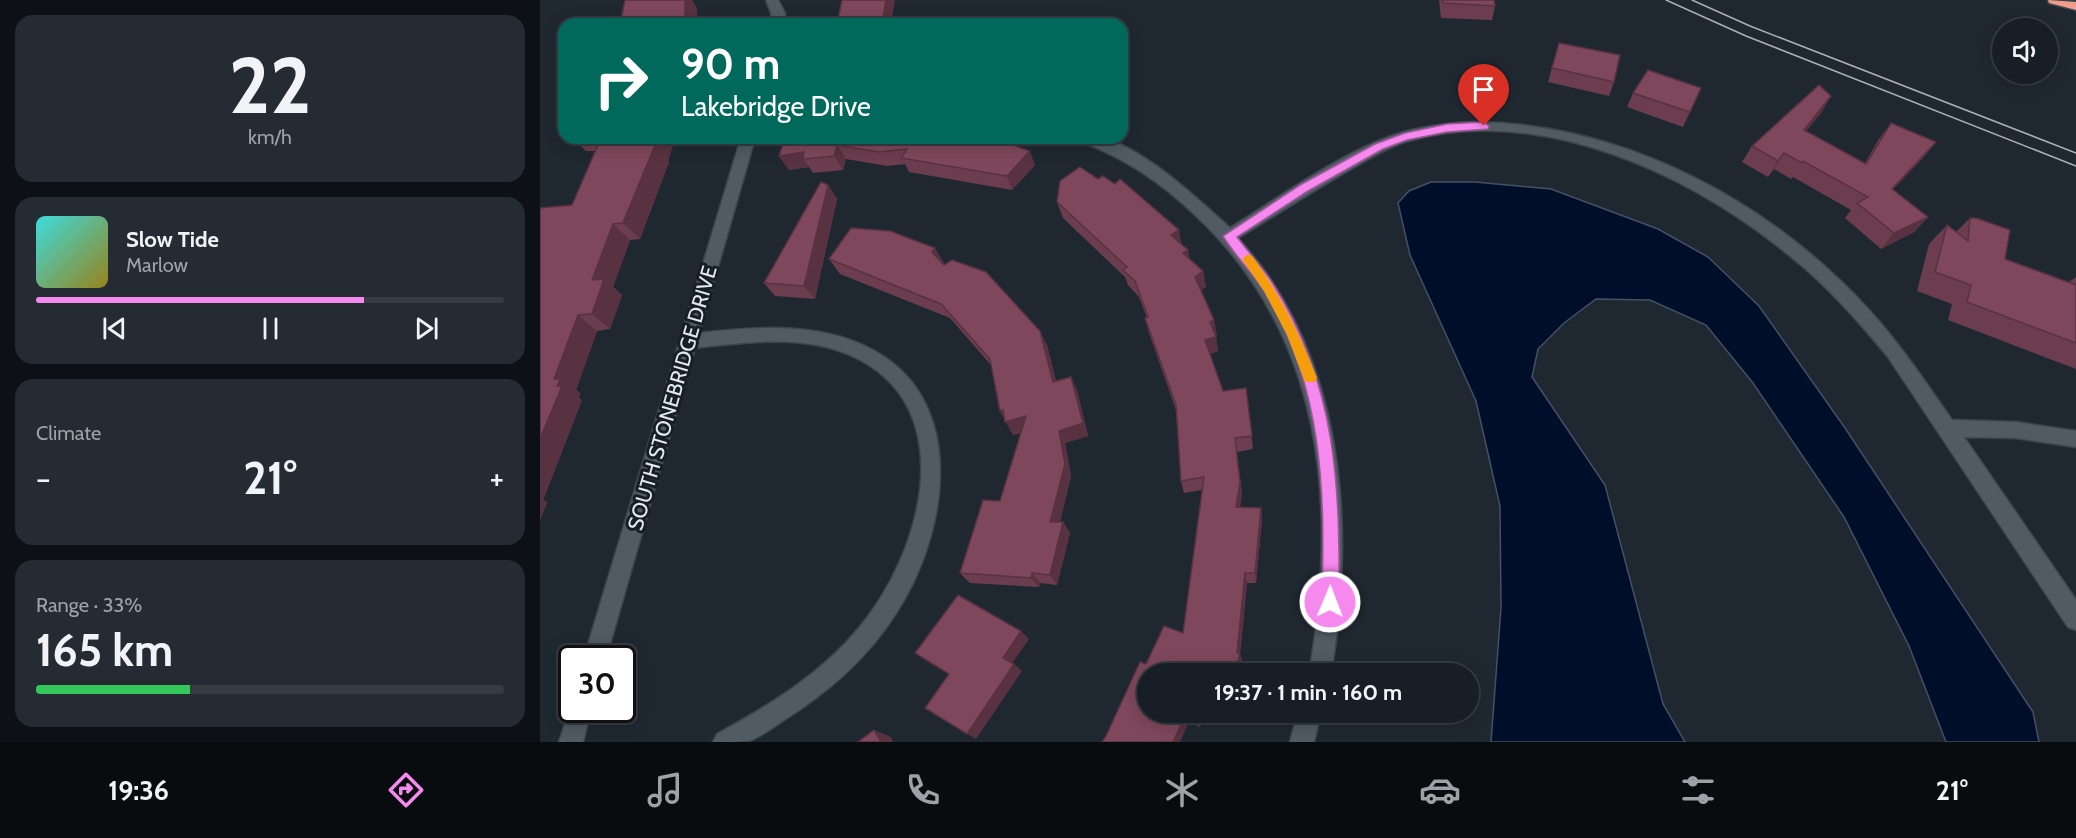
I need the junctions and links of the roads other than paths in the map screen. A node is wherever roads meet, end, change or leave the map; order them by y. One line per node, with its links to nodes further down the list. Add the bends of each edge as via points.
1 (772, 0): 4 (street)
2 (2054, 0): 3 (highway)
3 (2076, 6)
4 (778, 18)
5 (746, 144): 8 (street, SOUTH STONEBRIDGE DRIVE)
6 (1101, 144): 7 (street, via 1163,179)
7 (1229, 236): 9 (street, via 1304,188 1379,146 1405,137 1447,128 1484,126 1580,140 1676,175 1764,225 1851,302 1893,352); 13 (street, via 1268,287 1293,334 1313,388 1326,448 1332,515 1330,602)
8 (689, 341): 12 (street, SOUTH STONEBRIDGE DRIVE); 17 (street, via 779,334 822,339 861,351 886,366 909,389 922,412 930,439 932,484 927,518 912,563 893,600 867,637 821,680 768,719)
9 (1947, 428): 10 (street, via 2016,430); 11 (street)
10 (2076, 439)
11 (2076, 619)
12 (599, 645)
13 (1322, 663)
14 (576, 723): 16 (street)
15 (1307, 723): 18 (street)
16 (571, 742)
17 (725, 742)
18 (1302, 742)

